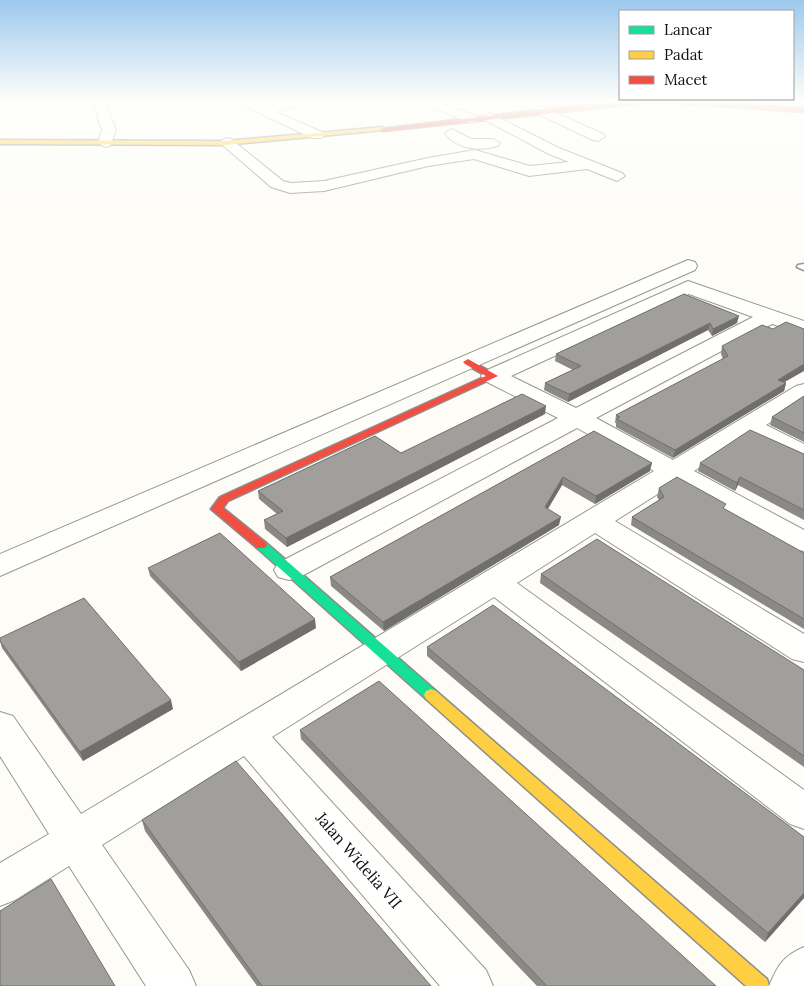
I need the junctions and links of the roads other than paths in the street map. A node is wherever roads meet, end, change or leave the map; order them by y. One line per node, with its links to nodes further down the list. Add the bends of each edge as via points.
1 (233, 148): 3 (street, via 277,184 290,188 324,186 475,154 529,171)
2 (552, 148): 3 (street)
3 (587, 165): 4 (street)
4 (617, 176)
5 (668, 258): 6 (street)
6 (706, 273): 7 (street); 10 (street)
7 (804, 311)
8 (772, 316): 9 (street); 11 (street, via 688,287); 13 (street)
9 (804, 328)
10 (468, 362): 11 (main road); 19 (street)
11 (493, 376): 13 (street); 20 (main road, via 224,499 217,509)
12 (804, 390): 14 (street)
13 (577, 418): 16 (street); 20 (street)
14 (747, 426): 15 (street); 16 (street)
15 (804, 454)
16 (674, 471): 17 (street); 18 (street)
17 (594, 520): 21 (street); 22 (street)
18 (804, 542)
19 (0, 566)
20 (289, 570): 23 (main road)
21 (494, 582): 23 (street); 26 (street)
22 (804, 650)
23 (381, 651): 25 (street); 32 (main road)
24 (0, 726): 27 (street)
25 (248, 734): 27 (street); 31 (street, Jalan Widelia VII)
26 (804, 812)
27 (75, 840): 28 (street); 30 (street)
28 (0, 886)
29 (804, 970): 33 (street)
30 (174, 986)
31 (470, 986)
32 (760, 986)
33 (792, 986)

